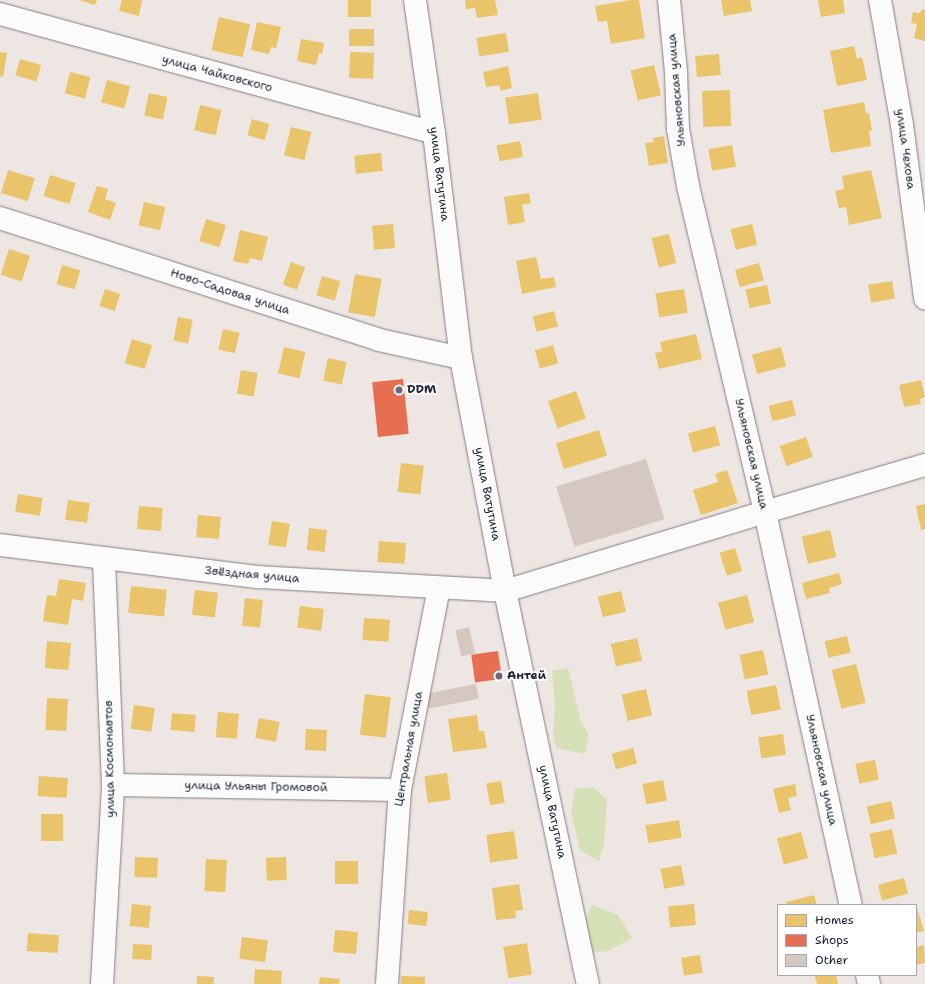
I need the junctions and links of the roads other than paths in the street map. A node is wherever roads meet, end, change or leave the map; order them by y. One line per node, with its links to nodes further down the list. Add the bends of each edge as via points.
1 (415, 0): 5 (street, улица Ватутина)
2 (669, 0): 10 (street, Ульяновская улица, via 678,129 688,186)
3 (880, 0): 7 (street, улица Чехова, via 902,125)
4 (0, 14): 5 (street, улица Чайковского)
5 (434, 133): 8 (street, улица Ватутина)
6 (0, 218): 8 (street, Ново-Садовая улица, via 379,340)
7 (925, 298)
8 (461, 358): 14 (street, улица Ватутина)
9 (925, 465): 10 (street, Звёздная улица)
10 (765, 512): 14 (street, Звёздная улица); 17 (street, Ульяновская улица)
11 (0, 545): 12 (street, Звёздная улица)
12 (104, 558): 13 (street, Звёздная улица, via 258,577); 15 (street, улица Космонавтов)
13 (439, 588): 14 (street, Звёздная улица); 16 (street, Центральная улица)
14 (506, 591): 20 (street, улица Ватутина)
15 (113, 785): 16 (street, улица Ульяны Громовой); 18 (street, улица Космонавтов)
16 (400, 790): 19 (street, Центральная улица)
17 (851, 904)
18 (102, 984)
19 (387, 984)
20 (588, 984)

